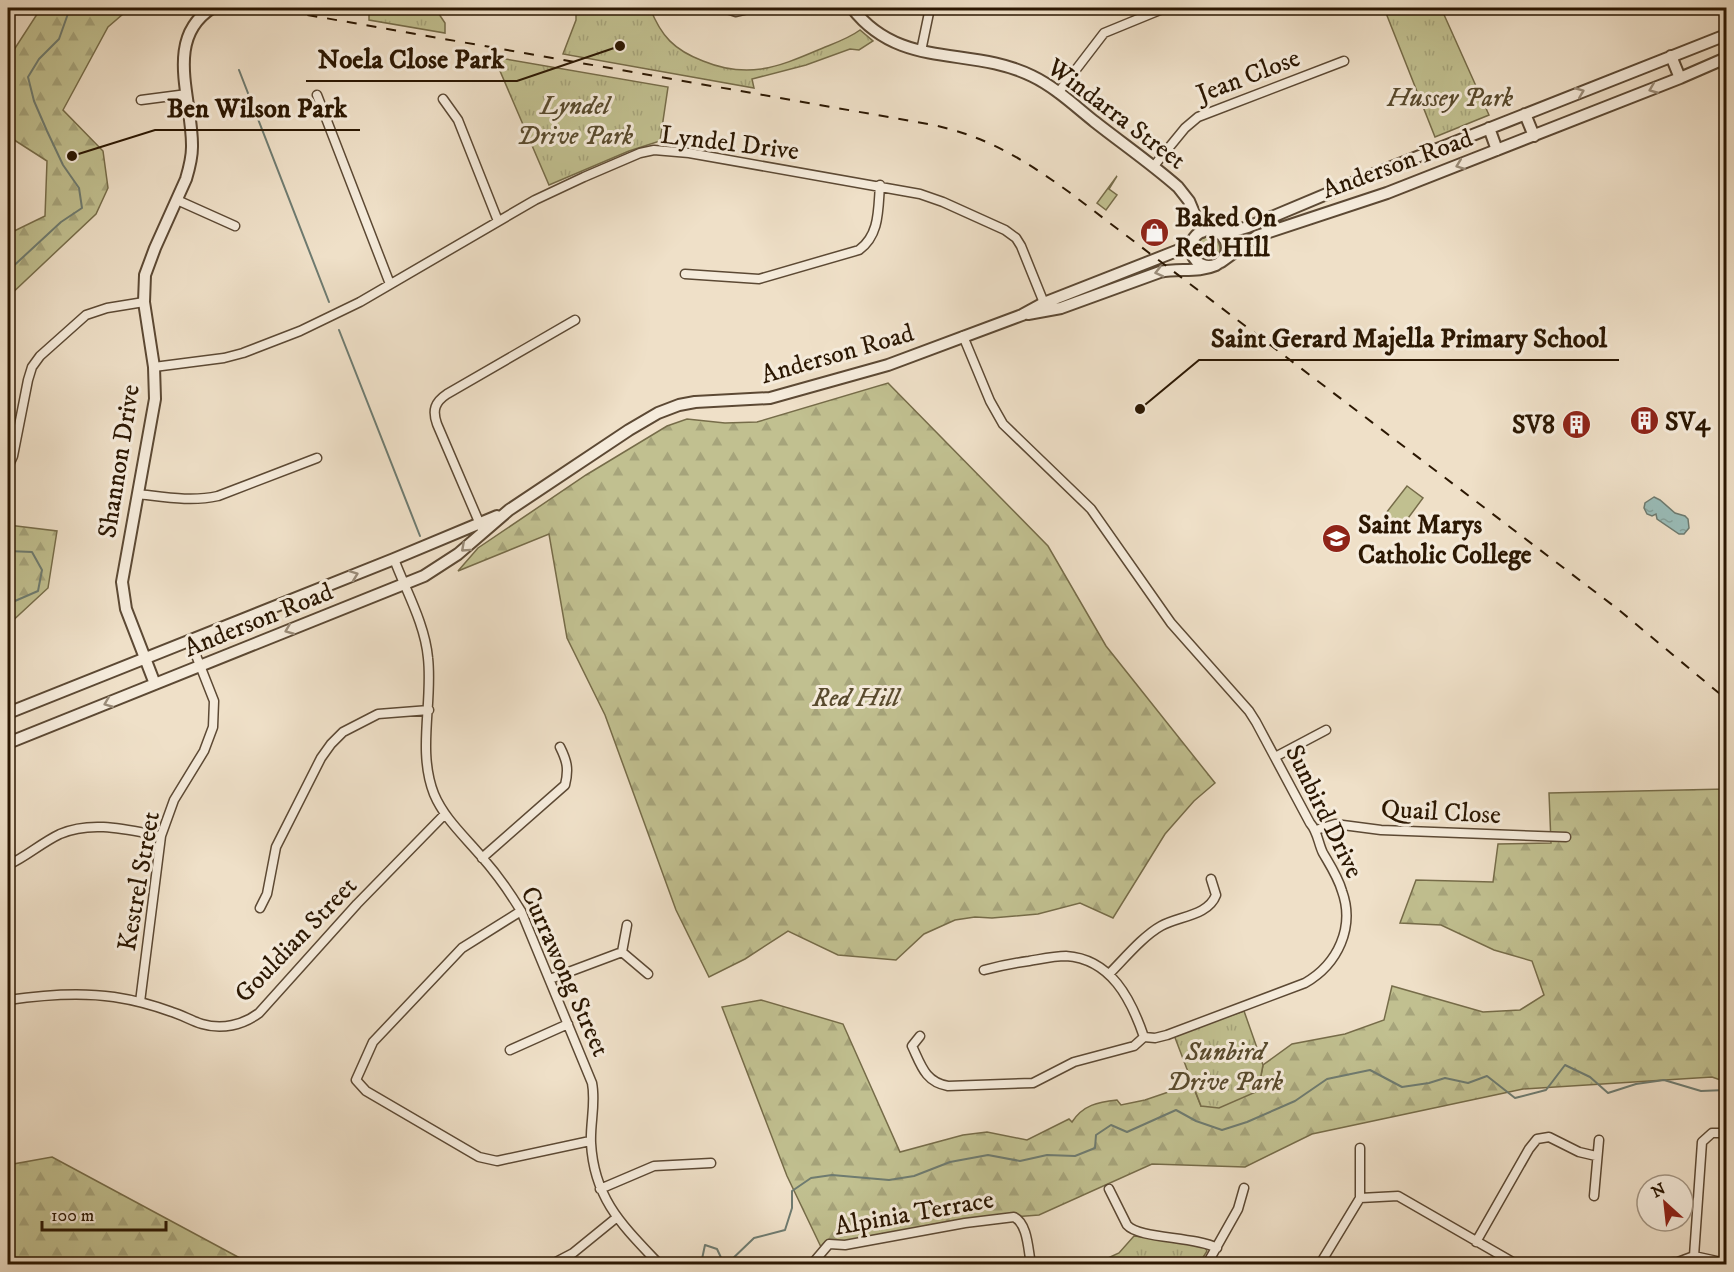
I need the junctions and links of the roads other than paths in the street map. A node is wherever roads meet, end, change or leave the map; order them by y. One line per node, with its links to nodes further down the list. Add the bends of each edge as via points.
1 (212, 8): 14 (street, Shannon Drive, via 196,22 186,41 183,66)
2 (724, 8): 3 (street, via 736,12)
3 (753, 8)
4 (852, 8): 8 (street, Windarra Street, via 880,36)
5 (930, 8): 8 (street)
6 (1165, 8): 13 (street, via 1104,33)
7 (1726, 35): 9 (street, Anderson Road)
8 (921, 51): 13 (street, Windarra Street, via 1004,66 1031,75)
9 (1671, 56): 12 (street); 18 (street, Anderson Road, one-way to 9)
10 (1726, 58): 12 (street, Anderson Road)
11 (1344, 61): 22 (street, Jean Close, via 1198,117)
12 (1680, 78): 20 (street, Anderson Road, one-way to 20)
13 (1058, 93): 22 (street, Windarra Street)
14 (187, 94): 17 (street); 24 (street, Shannon Drive, via 192,148)
15 (317, 94): 31 (street)
16 (443, 99): 25 (street, via 458,120)
17 (141, 100)
18 (1525, 114): 19 (street, Anderson Road); 20 (street)
19 (1489, 128): 21 (street); 27 (street, Anderson Road, via 1248,227)
20 (1534, 136): 21 (street, Anderson Road)
21 (1497, 150): 29 (street, Anderson Road, one-way to 29, via 1365,201 1257,236)
22 (1153, 168): 28 (street, Windarra Street, via 1185,195)
23 (880, 185): 25 (street, Lyndel Drive, via 654,150 569,184); 30 (street, via 875,231 859,250 759,279); 33 (street, Lyndel Drive, via 935,199 1016,238)
24 (177, 200): 26 (street); 32 (street, Shannon Drive, via 149,262)
25 (498, 221): 31 (street, Lyndel Drive)
26 (235, 226)
27 (1215, 231): 28 (street); 29 (street, via 1227,245 1226,255)
28 (1198, 235): 29 (street, via 1191,249 1195,260 1205,266); 33 (street, Anderson Road, via 1173,252)
29 (1218, 263): 33 (street, Anderson Road, one-way to 33, via 1202,270 1160,272 1061,308)
30 (685, 274)
31 (390, 284): 36 (street, Lyndel Drive, via 336,315 243,353)
32 (144, 302): 36 (street, Shannon Drive); 38 (street, via 86,315 40,356 28,380)
33 (1046, 307): 35 (street, Anderson Road)
34 (575, 320): 40 (street, via 447,393 435,406 434,417)
35 (963, 336): 40 (street, Anderson Road, via 888,365 778,397 695,402 669,408 635,426); 54 (street, Sunbird Drive, via 998,416 1091,509 1171,623 1249,711)
36 (154, 367): 39 (street, Shannon Drive, via 155,399)
37 (317, 458): 39 (street, via 204,499)
38 (8, 467)
39 (138, 494): 44 (street, Shannon Drive, via 122,582 126,609)
40 (481, 528): 41 (street, Anderson Road); 42 (street, Anderson Road, one-way to 42, via 447,563)
41 (394, 559): 42 (street, Currawong Street); 43 (street, Anderson Road, one-way to 41)
42 (404, 584): 45 (street, Anderson Road, one-way to 45); 47 (street, Currawong Street, via 425,642)
43 (190, 640): 44 (street, Anderson Road); 45 (street, Kestrel Street)
44 (144, 658): 46 (street, Shannon Drive); 48 (street, Anderson Road)
45 (201, 666): 46 (street, Anderson Road); 57 (street, Kestrel Street, via 214,701 213,728 204,751 174,800)
46 (154, 684): 49 (street, Anderson Road, one-way to 49)
47 (429, 710): 55 (street, Currawong Street, via 428,771); 62 (street, via 378,714 343,732 332,744 276,846 267,894)
48 (8, 713)
49 (62, 721): 51 (street, via 43,723); 52 (street, Anderson Road)
50 (1326, 730): 54 (street)
51 (8, 737)
52 (8, 743)
53 (560, 747): 59 (street, via 567,761 565,784)
54 (1275, 757): 56 (street, Sunbird Drive)
55 (445, 814): 59 (street, Currawong Street); 71 (street, Gouldian Street, via 250,1019 212,1026)
56 (1316, 830): 58 (street, Quail Close, via 1335,824 1381,830); 74 (street, Sunbird Drive, via 1346,905 1345,931 1330,963 1305,983 1167,1035)
57 (161, 836): 60 (street, via 86,827 58,835); 71 (street, Kestrel Street)
58 (1566, 837)
59 (482, 858): 63 (street, Currawong Street)
60 (8, 865)
61 (1211, 879): 68 (street, via 1216,895 1211,904 1160,927)
62 (260, 908)
63 (521, 911): 69 (street, Currawong Street); 78 (street, via 462,948 373,1042 356,1080 366,1091 479,1157 497,1161)
64 (627, 925): 65 (street)
65 (622, 952): 67 (street); 69 (street)
66 (984, 970): 68 (street, via 1066,956 1093,963)
67 (648, 974)
68 (1109, 974): 74 (street, via 1132,1004)
69 (550, 980): 72 (street, Currawong Street)
70 (8, 1000): 71 (street, Gouldian Street, via 79,995)
71 (140, 1002)
72 (568, 1024): 75 (street); 78 (street, Currawong Street, via 592,1083)
73 (920, 1036): 74 (street, Sunbird Drive, via 912,1046 924,1073 935,1083 948,1086 1033,1083 1074,1062 1134,1046)
74 (1144, 1037)
75 (510, 1050)
76 (1726, 1133): 90 (street, via 1712,1133 1702,1142)
77 (1599, 1140): 80 (street)
78 (590, 1141): 83 (street, Currawong Street)
79 (1360, 1148): 86 (street)
80 (1596, 1155): 85 (street); 88 (street, via 1579,1152 1549,1137 1537,1139)
81 (711, 1163): 83 (street, via 654,1166)
82 (1244, 1188): 89 (street, via 1238,1209)
83 (600, 1189): 87 (street, Currawong Street)
84 (1109, 1189): 89 (street, via 1131,1229 1193,1239)
85 (1594, 1196)
86 (1360, 1198): 88 (street, via 1398,1196); 97 (street)
87 (616, 1218): 92 (street); 93 (street, Currawong Street)
88 (1476, 1242): 98 (street)
89 (1217, 1248): 96 (street)
90 (1694, 1256): 91 (street); 99 (street, via 1678,1262)
91 (1726, 1263)
92 (552, 1264)
93 (659, 1264)
94 (812, 1264): 95 (street, Alpinia Terrace, via 829,1244 1014,1218 1023,1226)
95 (1031, 1264)
96 (1207, 1264)
97 (1320, 1264)
98 (1516, 1264)
99 (1648, 1264)

